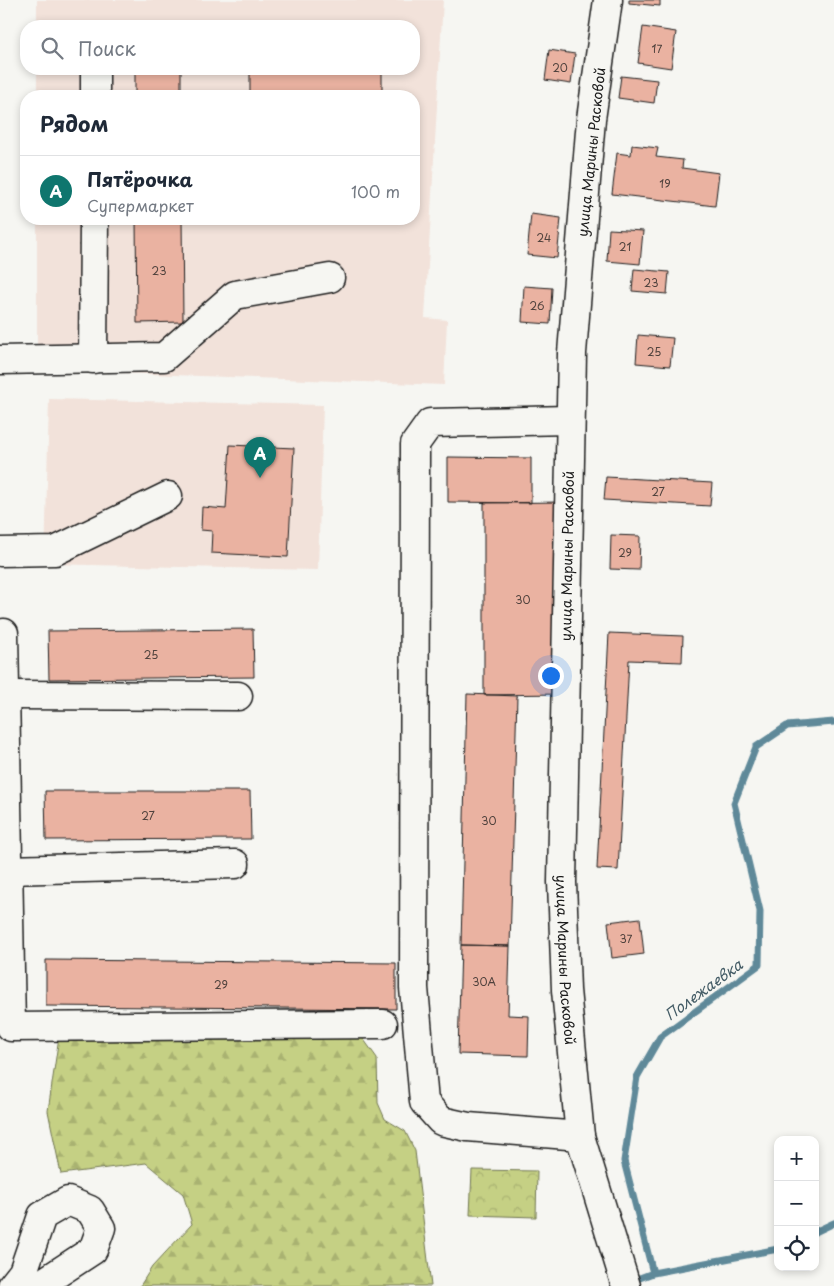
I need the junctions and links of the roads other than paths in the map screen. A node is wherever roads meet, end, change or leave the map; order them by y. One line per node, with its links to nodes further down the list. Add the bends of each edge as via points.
1 (608, 0): 8 (street, улица Марины Расковой, via 591,118)
2 (95, 75): 3 (street)
3 (95, 90)
4 (94, 225): 6 (street)
5 (330, 278): 6 (street, via 234,295 164,357)
6 (93, 358): 7 (street)
7 (0, 360)
8 (569, 420): 18 (street, улица Марины Расковой, via 562,882 566,990); 18 (street, via 430,423 416,444 414,988 424,1102 441,1121 468,1127)
9 (168, 496): 10 (street, via 55,551)
10 (0, 552)
11 (4, 634): 12 (street)
12 (5, 695): 13 (street); 14 (street)
13 (238, 696)
14 (4, 783): 16 (street)
15 (235, 864): 16 (street)
16 (8, 870): 17 (street, via 11,1027)
17 (383, 1024)
18 (580, 1136): 19 (street, улица Марины Расковой)
19 (624, 1279)
20 (12, 1286): 21 (street, via 23,1272 42,1216 68,1201 90,1210 100,1228 94,1250)
21 (38, 1286)

